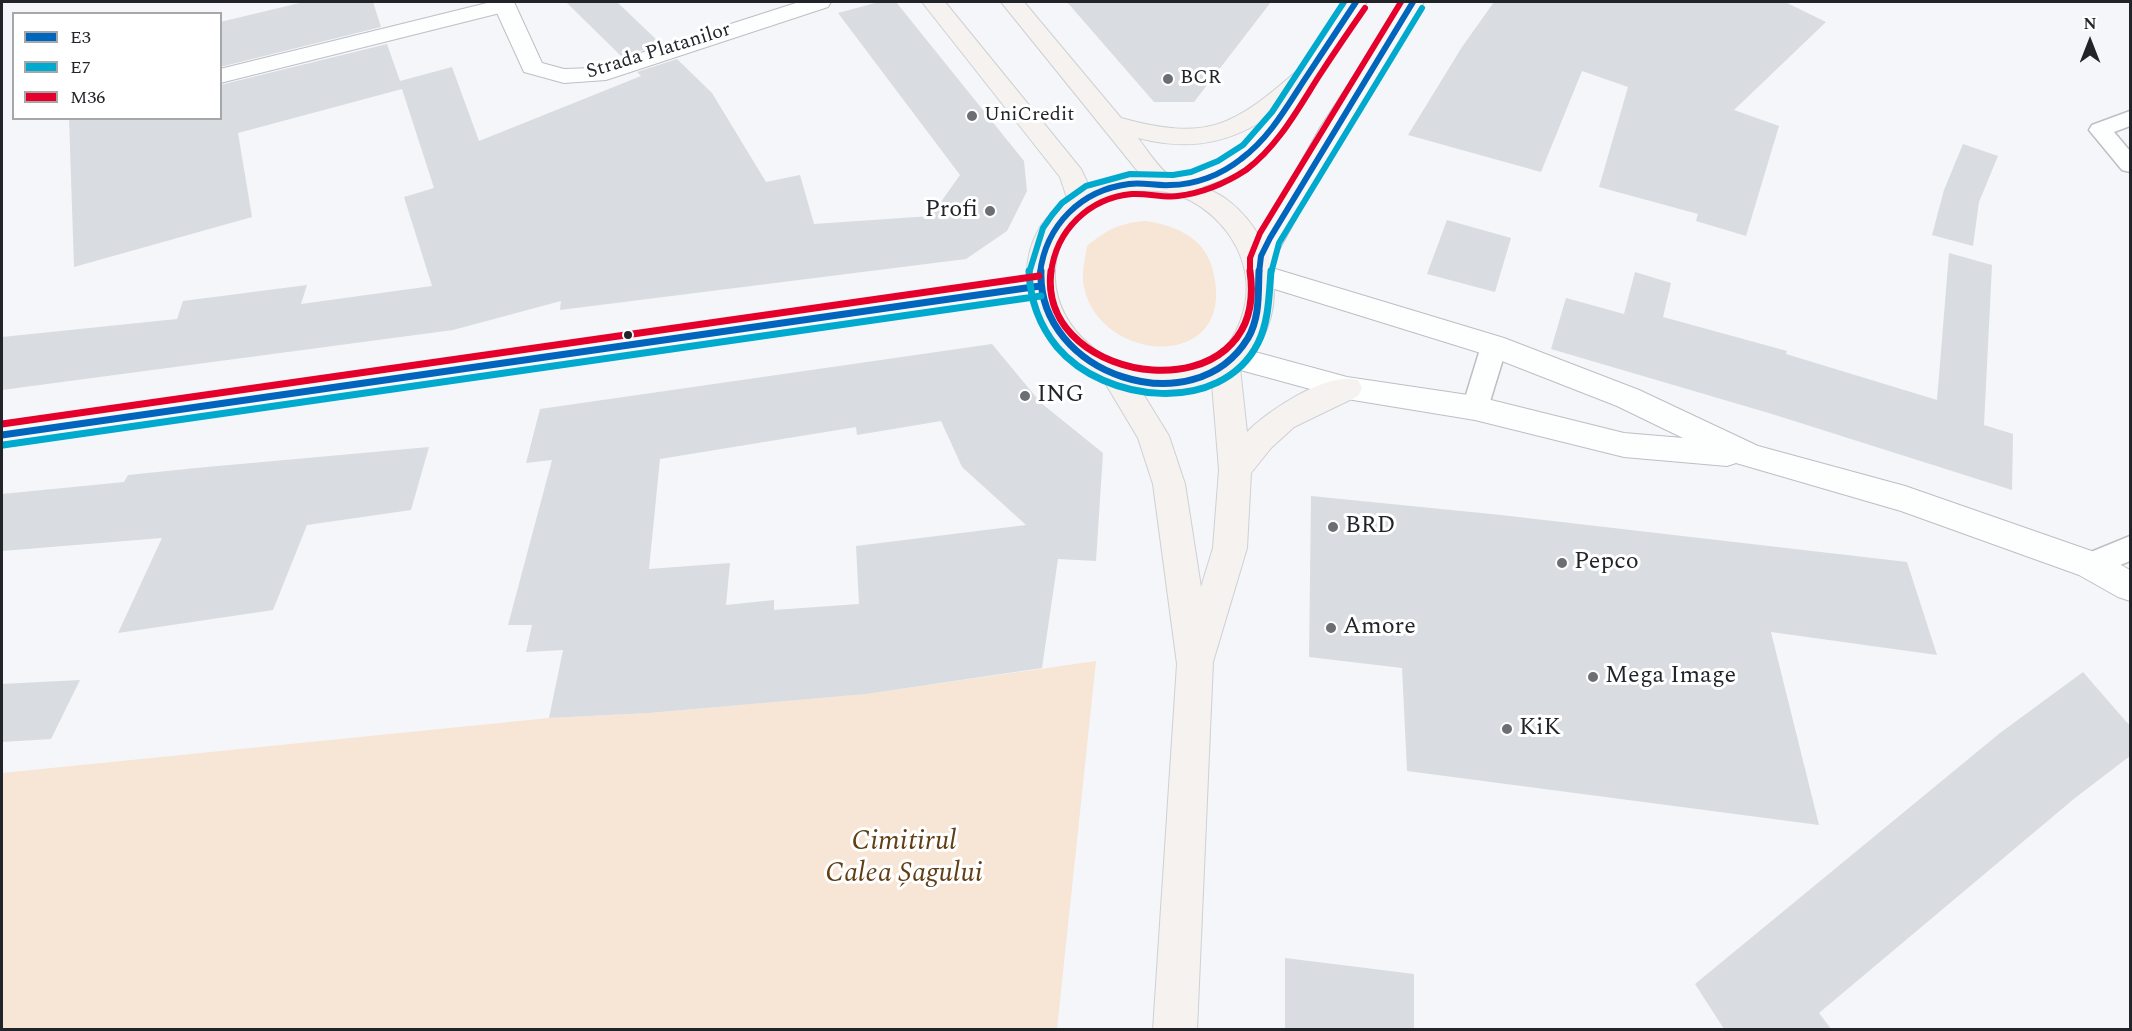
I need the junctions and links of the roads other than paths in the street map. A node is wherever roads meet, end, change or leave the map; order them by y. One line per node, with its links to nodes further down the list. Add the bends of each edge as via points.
1 (819, 2): 6 (street, Strada Platanilor, via 597,75 565,78 532,67)
2 (933, 2): 13 (main road, via 1072,175)
3 (1012, 2): 10 (main road)
4 (1356, 2): 7 (main road)
5 (1413, 2): 14 (main road, via 1333,128)
6 (503, 3): 8 (street)
7 (1308, 74): 10 (main road, via 1247,120 1206,136 1177,138); 12 (main road, via 1285,114 1240,160 1212,174)
8 (222, 75)
9 (2130, 118): 11 (lane, via 2100,130)
10 (1110, 123): 12 (main road)
11 (2130, 165)
12 (1169, 185): 13 (main road, via 1127,183); 14 (main road, via 1210,201 1224,213 1251,245)
13 (1081, 200): 15 (main road, via 1047,240 1039,272)
14 (1260, 268): 16 (street); 17 (main road, via 1260,307 1255,324)
15 (1040, 286): 18 (main road, via 1054,328 1069,348); 21 (main road)
16 (1494, 346): 20 (lane); 22 (street, via 1628,399)
17 (1229, 362): 18 (main road, via 1197,377 1173,381 1149,382); 19 (street); 23 (main road)
18 (1117, 376): 27 (main road, via 1154,436 1169,484)
19 (1347, 388): 20 (street); 23 (main road, via 1281,419 1257,439)
20 (1475, 408): 22 (street, via 1624,445)
21 (2, 435)
22 (1750, 456): 25 (street, via 1905,499)
23 (1235, 470): 27 (main road, via 1230,548)
24 (2130, 548): 25 (lane)
25 (2091, 565): 26 (street)
26 (2130, 587)
27 (1195, 664): 28 (main road)
28 (1175, 1029)

